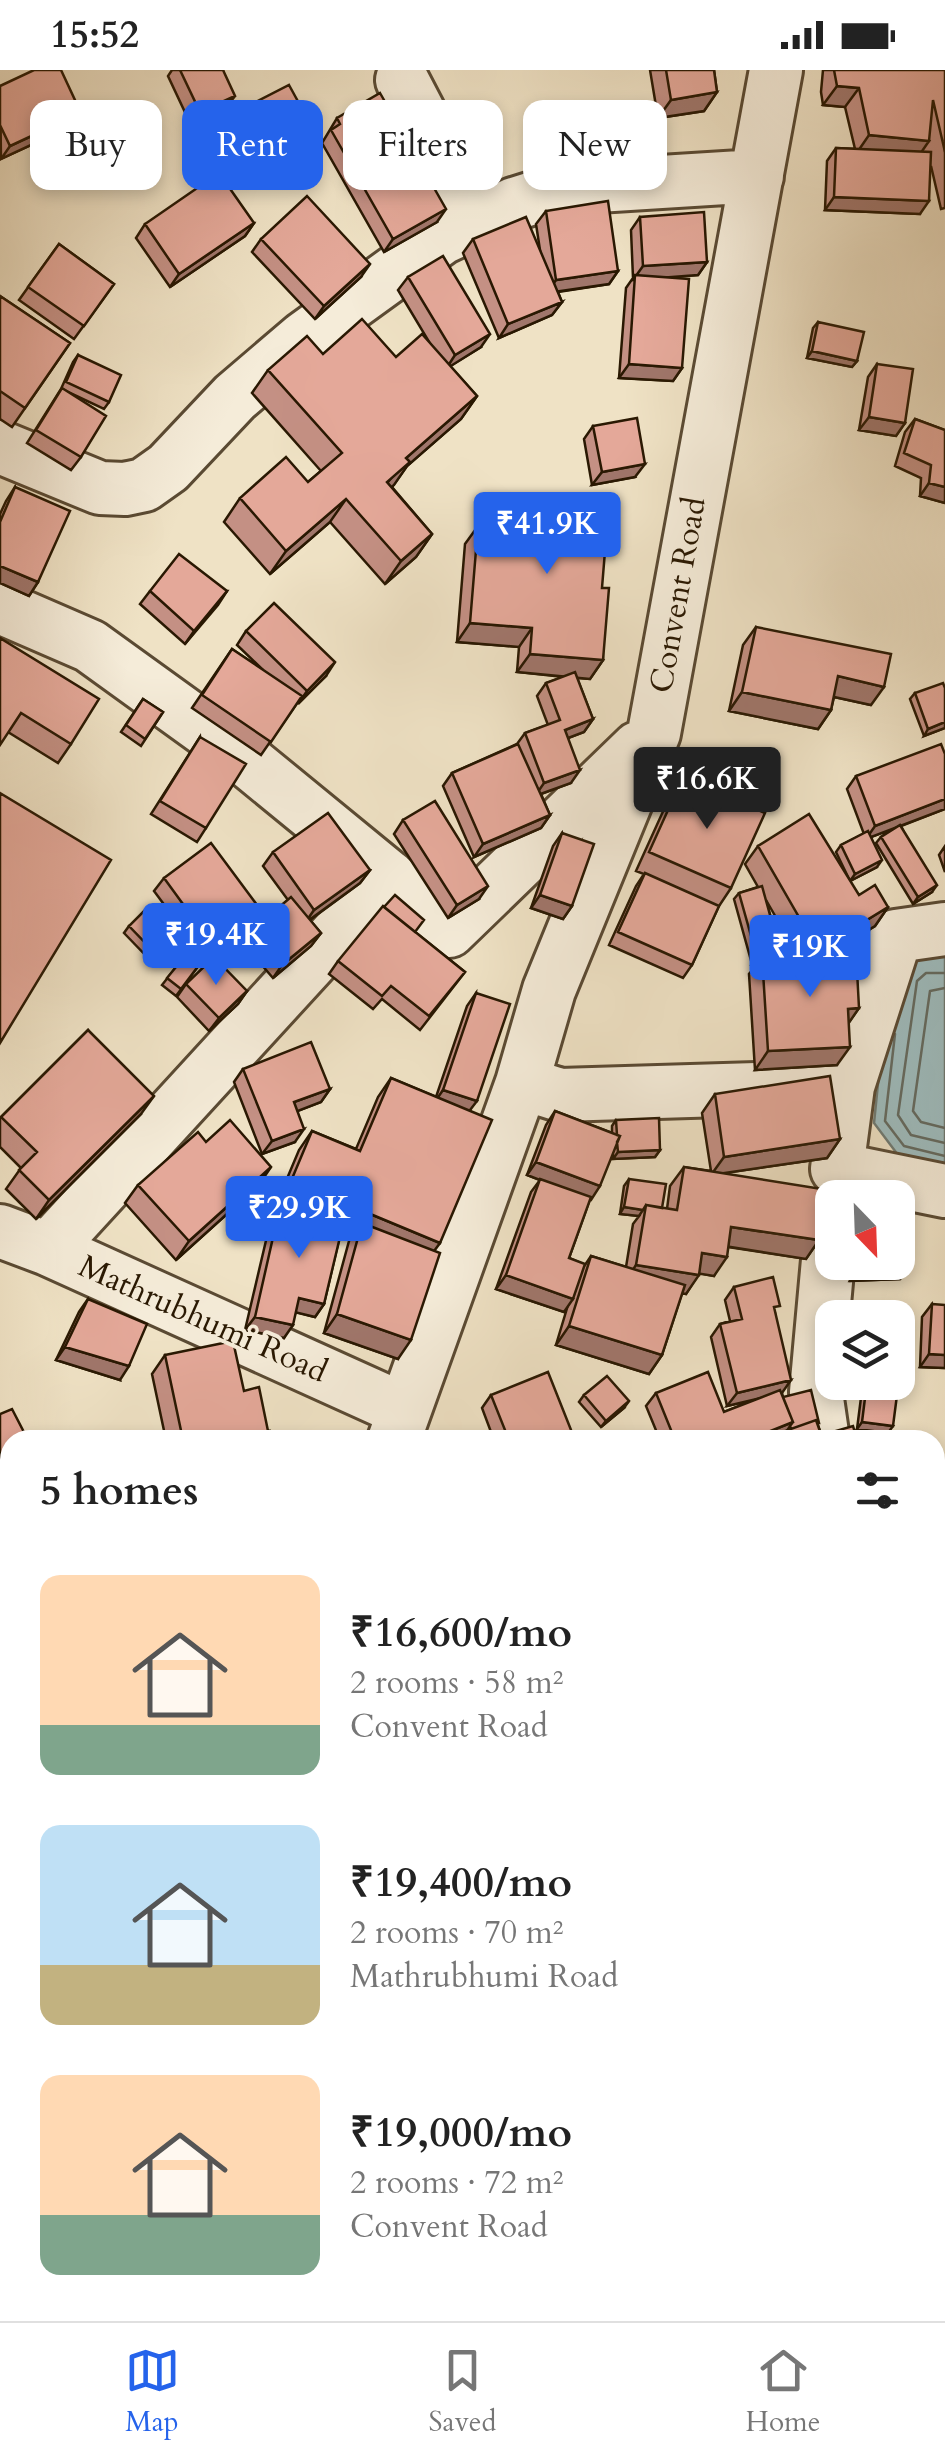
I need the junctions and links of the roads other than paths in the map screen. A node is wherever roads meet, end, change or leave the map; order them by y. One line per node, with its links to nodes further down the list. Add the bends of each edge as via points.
1 (776, 70): 3 (street, Convent Road)
2 (402, 80): 4 (street)
3 (756, 176): 4 (street, via 565,188); 7 (street, Convent Road)
4 (476, 222): 5 (street, via 442,238 304,338 144,485 100,488)
5 (2, 455)
6 (0, 607): 8 (street, via 90,646 234,750)
7 (654, 732): 8 (street, via 449,931); 10 (street, Convent Road, via 548,990)
8 (389, 877): 16 (street)
9 (945, 929): 11 (street, via 896,936)
10 (522, 1083): 11 (street, via 560,1095); 18 (street, Convent Road)
11 (848, 1086): 12 (street)
12 (837, 1180)
13 (945, 1191): 14 (street)
14 (915, 1192)
15 (0, 1231): 16 (street, Mathrubhumi Road)
16 (48, 1249): 18 (street, Mathrubhumi Road)
17 (827, 1280): 19 (street, via 816,1392)
18 (399, 1425)
19 (821, 1430)

